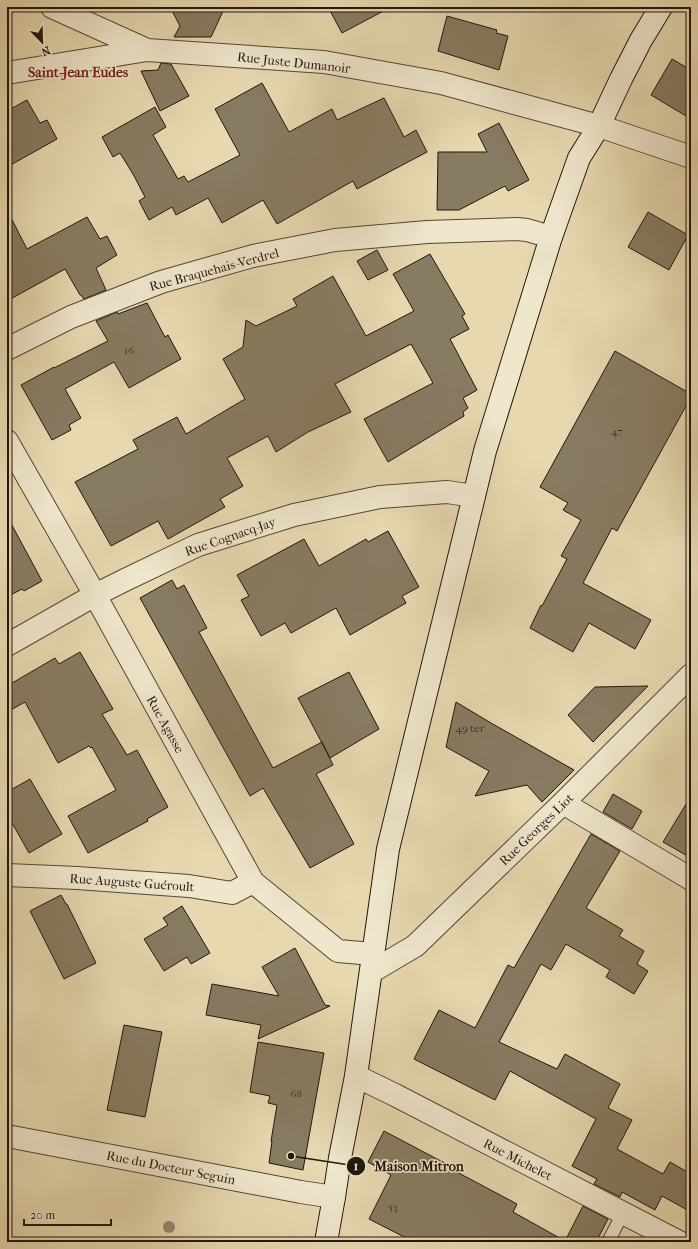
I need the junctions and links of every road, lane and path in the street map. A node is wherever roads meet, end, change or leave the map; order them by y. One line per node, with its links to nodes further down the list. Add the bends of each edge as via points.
1 (52, 7): 3 (street)
2 (661, 7): 5 (street, via 621,78)
3 (147, 50): 4 (street, Rue Juste Dumanoir); 5 (street, Rue Juste Dumanoir, via 324,62 441,83)
4 (7, 73)
5 (599, 126): 6 (street, Rue Juste Dumanoir); 7 (street, via 579,158)
6 (691, 157)
7 (551, 237): 8 (street, Rue Braquehais-Verdrel, via 517,229 428,232 335,240 253,256 161,282 71,318); 10 (street, via 485,451)
8 (7, 349)
9 (7, 441): 11 (street, Rue Agasse)
10 (474, 496): 11 (street, Rue Cognacq-Jay, via 447,492 380,497 294,515 198,545); 18 (street, via 388,849)
11 (95, 595): 12 (street, Rue Cognacq-Jay); 17 (street, Rue Agasse)
12 (7, 645)
13 (691, 675): 14 (street, Rue Georges Liot)
14 (564, 803): 16 (street); 18 (street, Rue Georges Liot, via 415,946)
15 (7, 875): 17 (street, Rue Auguste Guéroult, via 189,886 232,893)
16 (691, 879)
17 (253, 882): 18 (street, Rue Agasse, via 338,951)
18 (372, 963): 19 (street)
19 (356, 1076): 21 (street); 22 (street, Rue Michelet)
20 (7, 1136): 21 (street, Rue du Docteur Seguin)
21 (334, 1197): 23 (street)
22 (623, 1213): 24 (lane); 25 (street, Rue Michelet)
23 (326, 1242)
24 (608, 1242)
25 (680, 1242)

